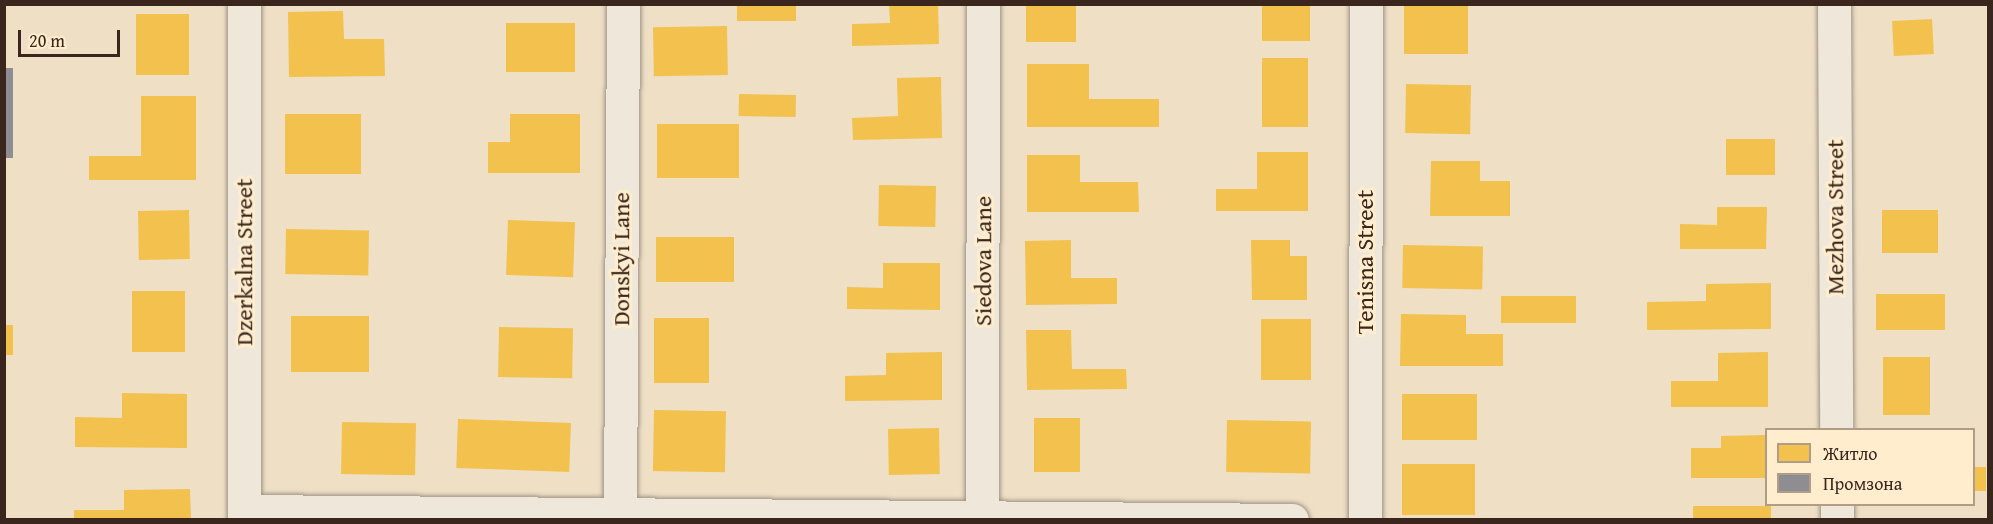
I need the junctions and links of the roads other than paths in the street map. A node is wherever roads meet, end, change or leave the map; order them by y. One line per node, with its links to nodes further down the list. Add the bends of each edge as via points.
1 (244, 4): 8 (street, Dzerkalna Street)
2 (622, 4): 7 (street, Donskyi Lane)
3 (983, 4): 9 (street, Siedova Lane)
4 (1366, 4): 11 (street, Tenisna Street)
5 (1834, 4): 6 (street, Mezhova Street)
6 (1836, 428)
7 (620, 514): 8 (street); 9 (street)
8 (244, 515)
9 (982, 517): 10 (street)
10 (1292, 519)
11 (1365, 519)

